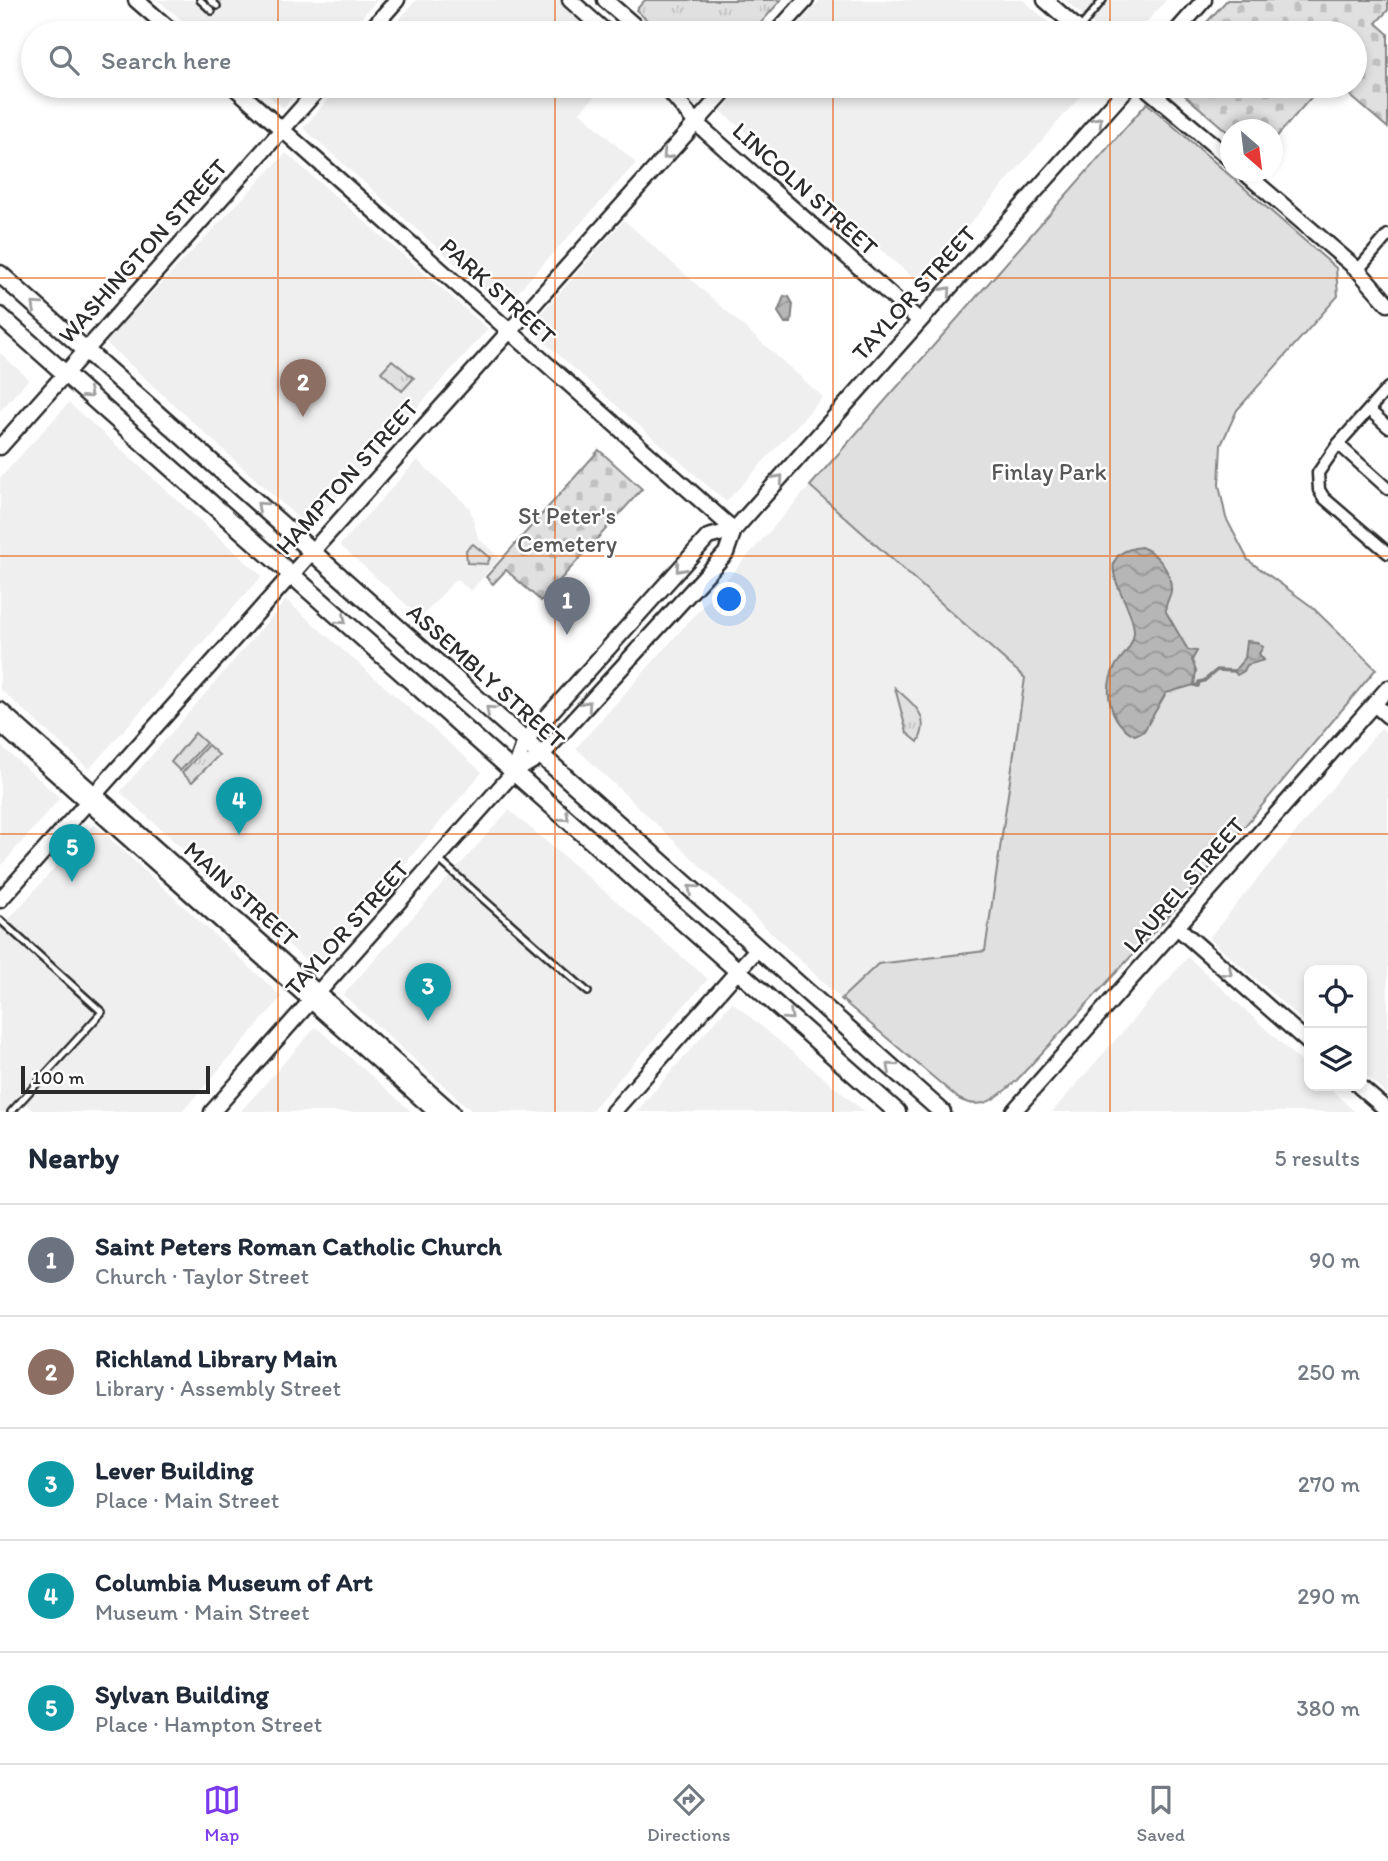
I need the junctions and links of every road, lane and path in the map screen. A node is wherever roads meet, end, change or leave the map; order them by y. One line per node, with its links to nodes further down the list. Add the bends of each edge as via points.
1 (136, 0): 11 (street)
2 (200, 0): 3 (lane, via 215,8)
3 (210, 0)
4 (570, 0): 13 (street)
5 (605, 0): 14 (street)
6 (806, 0): 15 (street)
7 (1103, 0): 17 (lane)
8 (1204, 0): 18 (street)
9 (390, 3): 12 (street)
10 (1055, 3): 16 (street)
11 (160, 21)
12 (377, 21)
13 (594, 21)
14 (629, 21)
15 (787, 21)
16 (1072, 21)
17 (1088, 21)
18 (1186, 21)
19 (247, 98): 26 (street, PARK STREET)
20 (310, 98): 26 (street, WASHINGTON STREET)
21 (674, 98): 25 (street, LINCOLN STREET)
22 (719, 98): 25 (street, HAMPTON STREET)
23 (1118, 98): 34 (street, TAYLOR STREET, one-way to 23)
24 (1158, 98): 27 (street)
25 (696, 123): 34 (street, LINCOLN STREET); 35 (street, HAMPTON STREET, one-way to 35)
26 (282, 129): 35 (street, PARK STREET); 36 (street, WASHINGTON STREET)
27 (1220, 151)
28 (1256, 182): 30 (street)
29 (1388, 235): 30 (street)
30 (1357, 270): 32 (street)
31 (0, 274): 36 (main road, ASSEMBLY STREET, one-way to 31)
32 (1388, 304)
33 (0, 316): 37 (main road)
34 (920, 321): 44 (street, TAYLOR STREET, one-way to 34)
35 (508, 331): 44 (street, PARK STREET); 45 (street, HAMPTON STREET)
36 (85, 350): 37 (street, WASHINGTON STREET); 45 (main road, ASSEMBLY STREET, one-way to 36)
37 (65, 373): 42 (street, WASHINGTON STREET); 47 (main road, one-way to 47)
38 (1388, 388): 39 (street)
39 (1368, 410): 40 (street); 41 (street)
40 (1388, 427)
41 (1338, 444): 43 (street); 46 (street, via 1318,473 1320,490 1333,508)
42 (0, 447)
43 (1388, 489)
44 (734, 530): 53 (street, TAYLOR STREET, one-way to 53, via 708,537); 54 (street, TAYLOR STREET, one-way to 44, via 726,553)
45 (312, 552): 47 (street, HAMPTON STREET); 53 (main road, ASSEMBLY STREET, one-way to 45)
46 (1388, 553)
47 (291, 575): 55 (main road, one-way to 55); 56 (street, HAMPTON STREET)
48 (1388, 688): 49 (street, LAUREL STREET)
49 (1374, 704): 51 (street); 60 (street, LAUREL STREET)
50 (0, 710): 56 (street, MAIN STREET)
51 (1388, 716)
52 (0, 724): 56 (street, MAIN STREET)
53 (525, 741): 54 (main road, ASSEMBLY STREET); 55 (street, TAYLOR STREET)
54 (541, 756): 55 (street, TAYLOR STREET); 61 (main road, ASSEMBLY STREET, one-way to 54)
55 (514, 772): 57 (street, TAYLOR STREET); 62 (main road, one-way to 62)
56 (91, 798): 58 (street, HAMPTON STREET); 64 (street, MAIN STREET)
57 (438, 859): 63 (lane); 64 (street, TAYLOR STREET)
58 (0, 900)
59 (0, 920): 68 (lane, via 102,1012)
60 (1177, 927): 65 (street, one-way to 65); 75 (street, LAUREL STREET)
61 (758, 948): 62 (street); 74 (main road, ASSEMBLY STREET, one-way to 61)
62 (738, 971): 72 (street); 73 (main road, one-way to 73)
63 (588, 992)
64 (316, 998): 69 (street, TAYLOR STREET); 70 (street, MAIN STREET); 71 (street, MAIN STREET)
65 (1304, 1039)
66 (1365, 1091): 67 (street)
67 (1388, 1111)
68 (11, 1112)
69 (212, 1112)
70 (436, 1112)
71 (452, 1112)
72 (613, 1112)
73 (897, 1112)
74 (943, 1112)
75 (1013, 1112)

